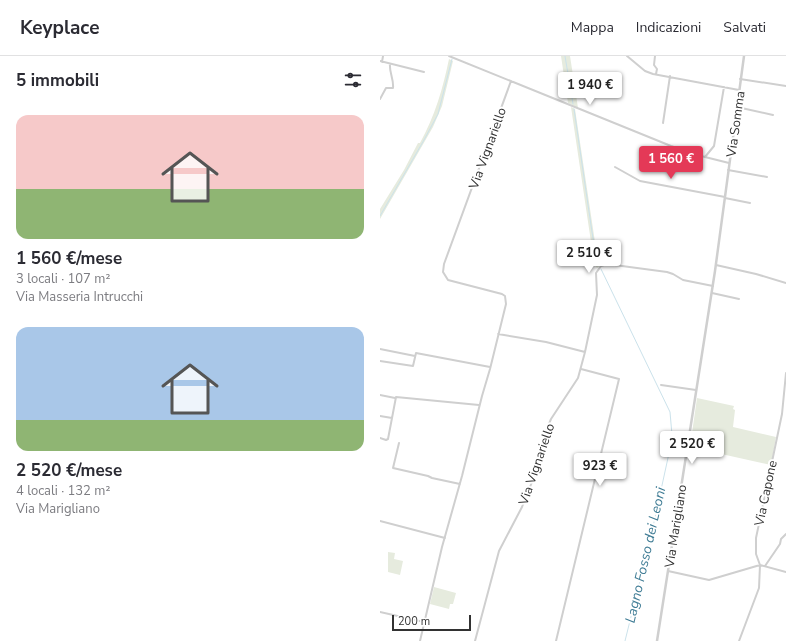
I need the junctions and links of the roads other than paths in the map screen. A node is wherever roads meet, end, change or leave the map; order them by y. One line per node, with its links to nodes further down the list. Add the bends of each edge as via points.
1 (383, 56): 6 (street)
2 (449, 56): 12 (street)
3 (627, 56): 9 (street, via 645,71)
4 (655, 56): 9 (street)
5 (744, 56): 11 (street, Via Somma)
6 (381, 62): 7 (street)
7 (390, 64): 8 (street); 16 (street, via 393,88 386,88)
8 (424, 72)
9 (656, 74): 10 (street)
10 (670, 76): 14 (street); 19 (street)
11 (740, 79): 13 (street); 15 (street, Via Somma)
12 (511, 81): 20 (street, via 685,152); 32 (street, Via Vignariello, via 444,264 445,276 452,282 505,296 506,304)
13 (786, 86)
14 (724, 87): 15 (street); 20 (street, via 714,146)
15 (739, 90): 17 (street, Via Somma)
16 (380, 99)
17 (737, 107): 18 (street); 21 (street, Via Somma)
18 (773, 115)
19 (662, 122)
20 (705, 157): 21 (street)
21 (729, 163): 23 (street, Via Somma)
22 (616, 167): 25 (street, via 640,181)
23 (728, 170): 24 (street); 25 (street, Via Somma)
24 (767, 177)
25 (725, 197): 26 (street); 27 (street, Via Somma)
26 (750, 203)
27 (716, 265): 28 (street); 29 (street, Via Somma)
28 (786, 283)
29 (713, 286): 30 (street, Via Marigliano); 34 (street, Via Vignariello, via 682,280 670,272 607,264 601,266 596,276 598,295)
30 (712, 293): 31 (street); 41 (street, Via Marigliano)
31 (739, 298)
32 (498, 334): 34 (street); 37 (street, Via Vignariello)
33 (380, 349): 35 (street)
34 (585, 352): 38 (street, Via Vignariello)
35 (415, 356): 36 (street, via 413,366); 37 (street, via 416,353)
36 (380, 361)
37 (490, 367): 44 (street, Via Vignariello)
38 (581, 369): 60 (street, Via Vignariello, via 551,419 527,496 499,551); 61 (street, via 619,379)
39 (786, 373): 53 (street, Via Capone, via 782,414 756,538 756,554)
40 (661, 385): 41 (street)
41 (696, 390): 55 (street, Via Marigliano)
42 (380, 396): 43 (street)
43 (395, 398): 44 (street, via 409,397); 46 (street)
44 (479, 405): 49 (street, Via Vignariello)
45 (380, 416): 46 (street)
46 (392, 418): 47 (street, via 388,439)
47 (380, 438)
48 (399, 443): 49 (street, via 393,468)
49 (460, 484): 52 (street, Via Vignariello)
50 (380, 521): 52 (street)
51 (786, 534): 54 (street)
52 (445, 538): 58 (street, Via Vignariello)
53 (760, 565): 54 (street); 55 (street, via 709,580); 63 (street, Via Capone, via 759,588)
54 (765, 566): 56 (street)
55 (668, 571): 62 (street, Via Marigliano)
56 (786, 572)
57 (380, 612): 58 (street)
58 (424, 622): 59 (street, Via Vignariello)
59 (420, 641)
60 (475, 641)
61 (556, 641)
62 (657, 641)
63 (739, 641)

